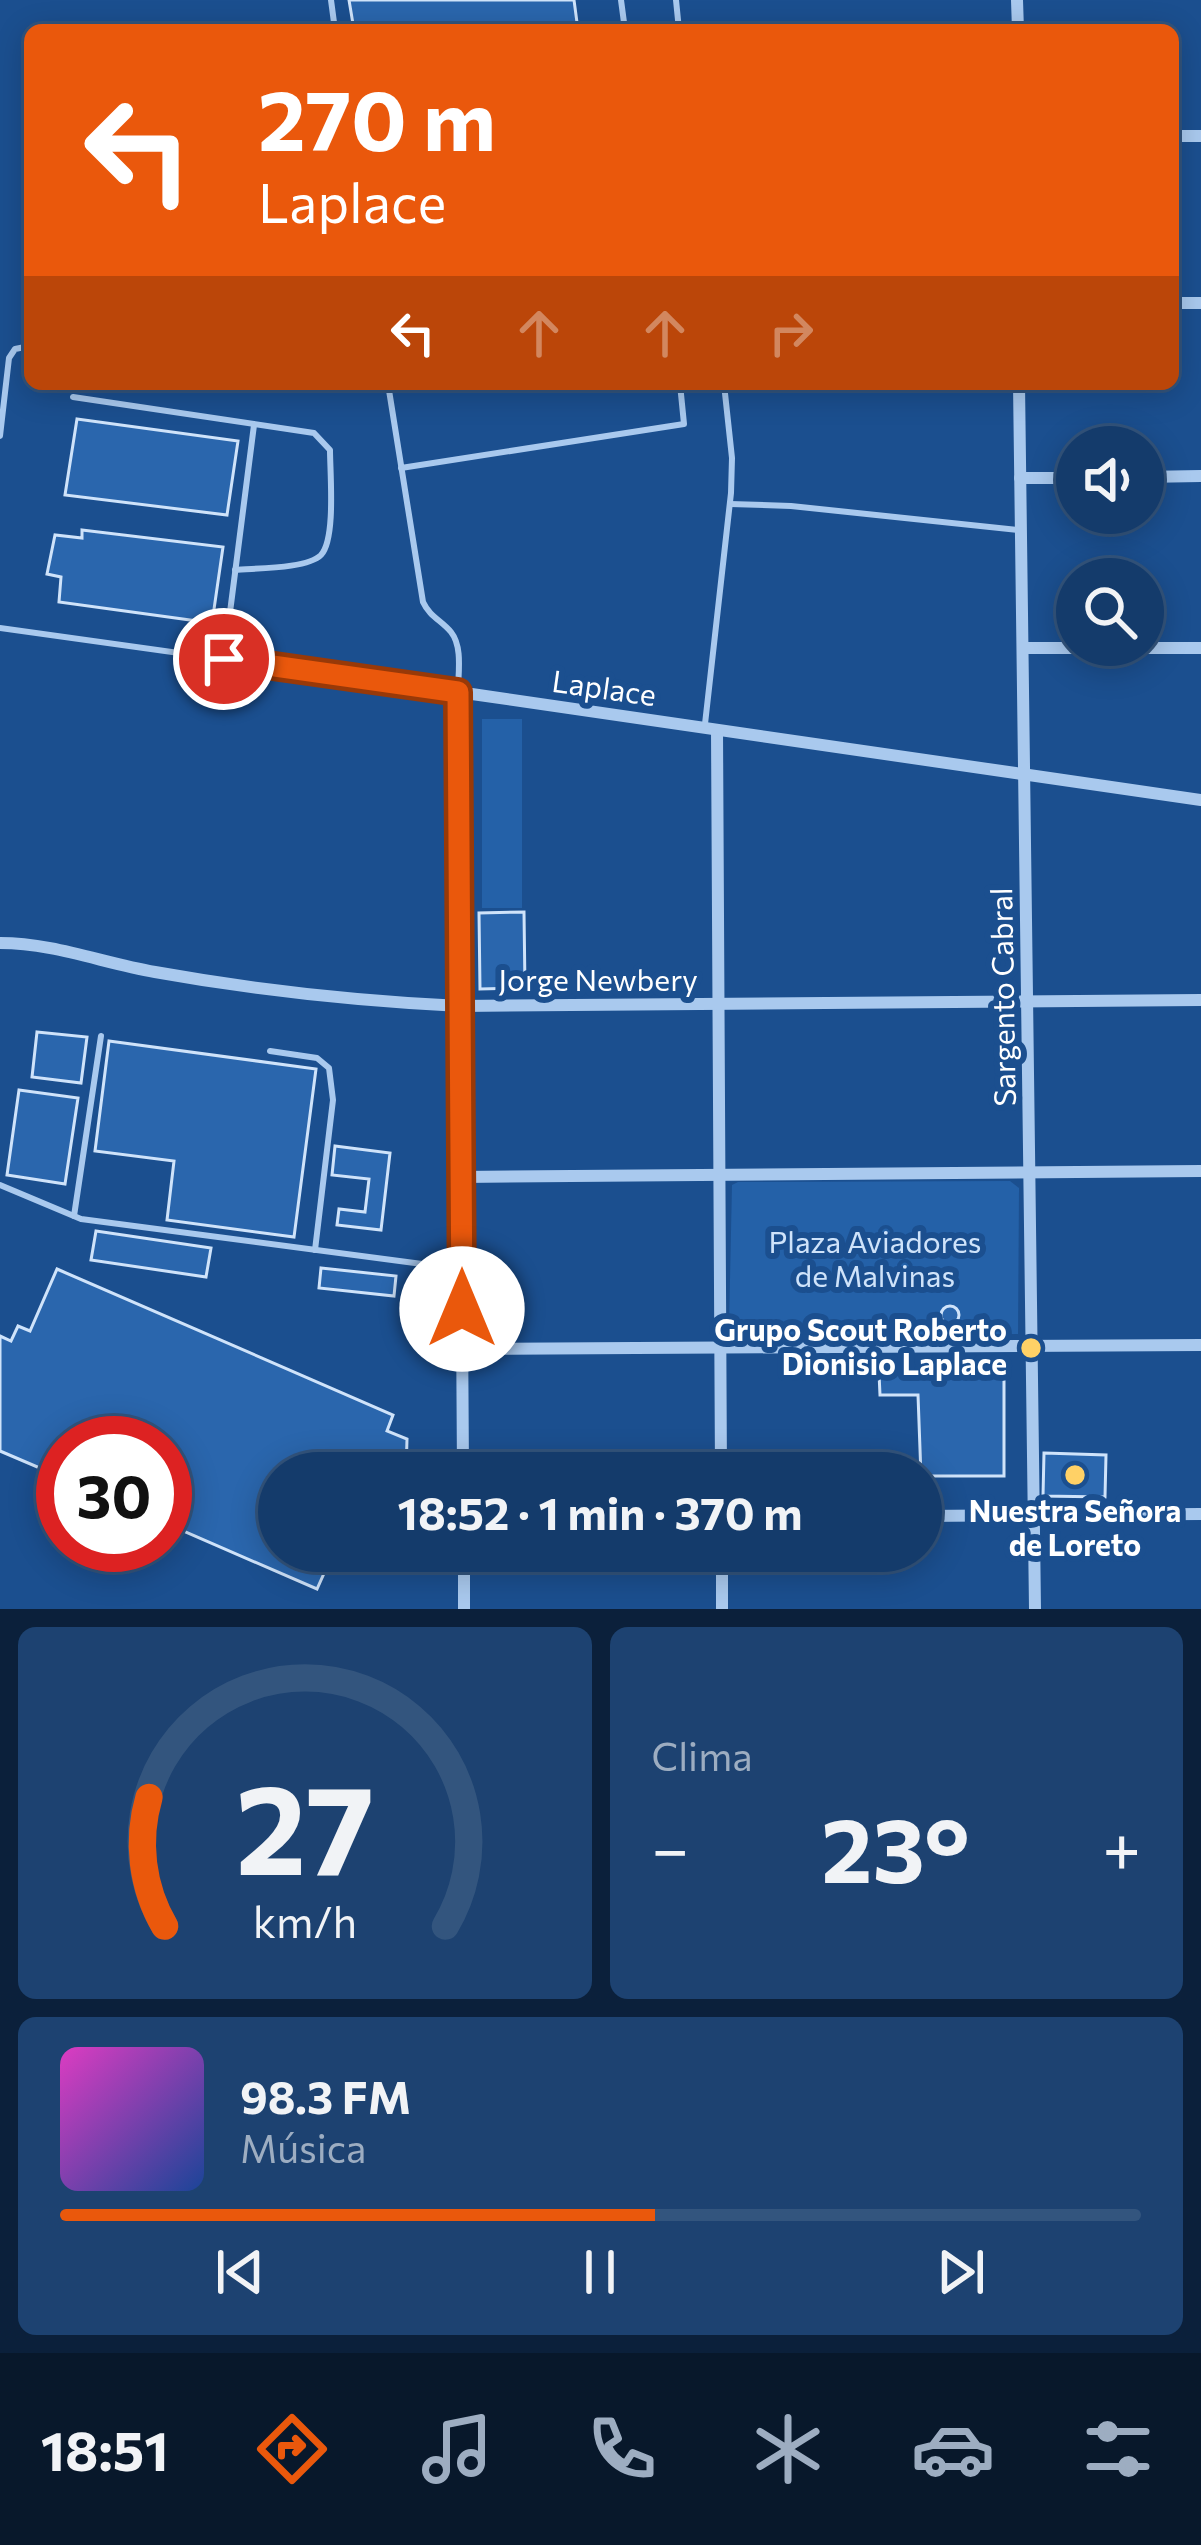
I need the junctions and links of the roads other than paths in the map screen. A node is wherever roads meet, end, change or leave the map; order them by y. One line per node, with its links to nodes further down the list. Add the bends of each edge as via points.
1 (24, 347): 8 (lane, via 9,358)
2 (389, 390): 9 (lane)
3 (681, 390): 9 (lane, via 684,424)
4 (725, 390): 14 (lane)
5 (1019, 390): 12 (street, Sargento Cabral)
6 (74, 397): 7 (lane)
7 (255, 423): 16 (lane); 16 (lane, via 325,440 329,540 307,563)
8 (0, 436)
9 (401, 468): 21 (lane, via 423,602 452,633)
10 (1201, 476): 11 (street)
11 (1164, 477)
12 (1020, 478): 13 (street); 15 (street, Sargento Cabral)
13 (1056, 478)
14 (730, 504): 15 (lane); 22 (lane)
15 (1021, 531): 19 (street, Sargento Cabral)
16 (235, 570): 20 (lane)
17 (0, 628): 20 (lane, Laplace)
18 (1201, 648): 19 (street)
19 (1023, 649): 23 (street, Sargento Cabral)
20 (224, 659): 21 (lane, Laplace)
21 (458, 692): 22 (street, Laplace); 29 (street)
22 (711, 729): 23 (street, Laplace); 28 (street)
23 (1026, 775): 24 (street, Laplace); 27 (street, Sargento Cabral)
24 (1201, 800)
25 (0, 943): 29 (street, Jorge Newbery, via 154,972)
26 (1201, 1000): 27 (street, Jorge Newbery)
27 (1028, 1001): 28 (street, Jorge Newbery); 33 (street, Sargento Cabral)
28 (719, 1004): 29 (street, Jorge Newbery); 34 (street)
29 (460, 1006): 35 (street)
30 (101, 1036): 37 (lane)
31 (270, 1051): 38 (lane, via 317,1058 329,1068 333,1100)
32 (1201, 1171): 33 (street)
33 (1030, 1173): 34 (street); 41 (street, Sargento Cabral)
34 (720, 1175): 35 (street); 42 (street)
35 (461, 1177): 39 (street)
36 (0, 1185): 37 (lane)
37 (74, 1216): 38 (lane)
38 (316, 1250): 39 (lane)
39 (462, 1269): 43 (street)
40 (1201, 1345): 41 (street)
41 (1032, 1346): 42 (street); 47 (street, Sargento Cabral)
42 (721, 1347): 43 (street); 45 (street)
43 (463, 1348): 44 (street)
44 (464, 1452)
45 (721, 1452)
46 (1201, 1514): 47 (street)
47 (1034, 1515): 48 (street); 53 (street, Sargento Cabral)
48 (942, 1516)
49 (464, 1572): 51 (street)
50 (722, 1572): 52 (street)
51 (464, 1609)
52 (722, 1609)
53 (1035, 1609)

